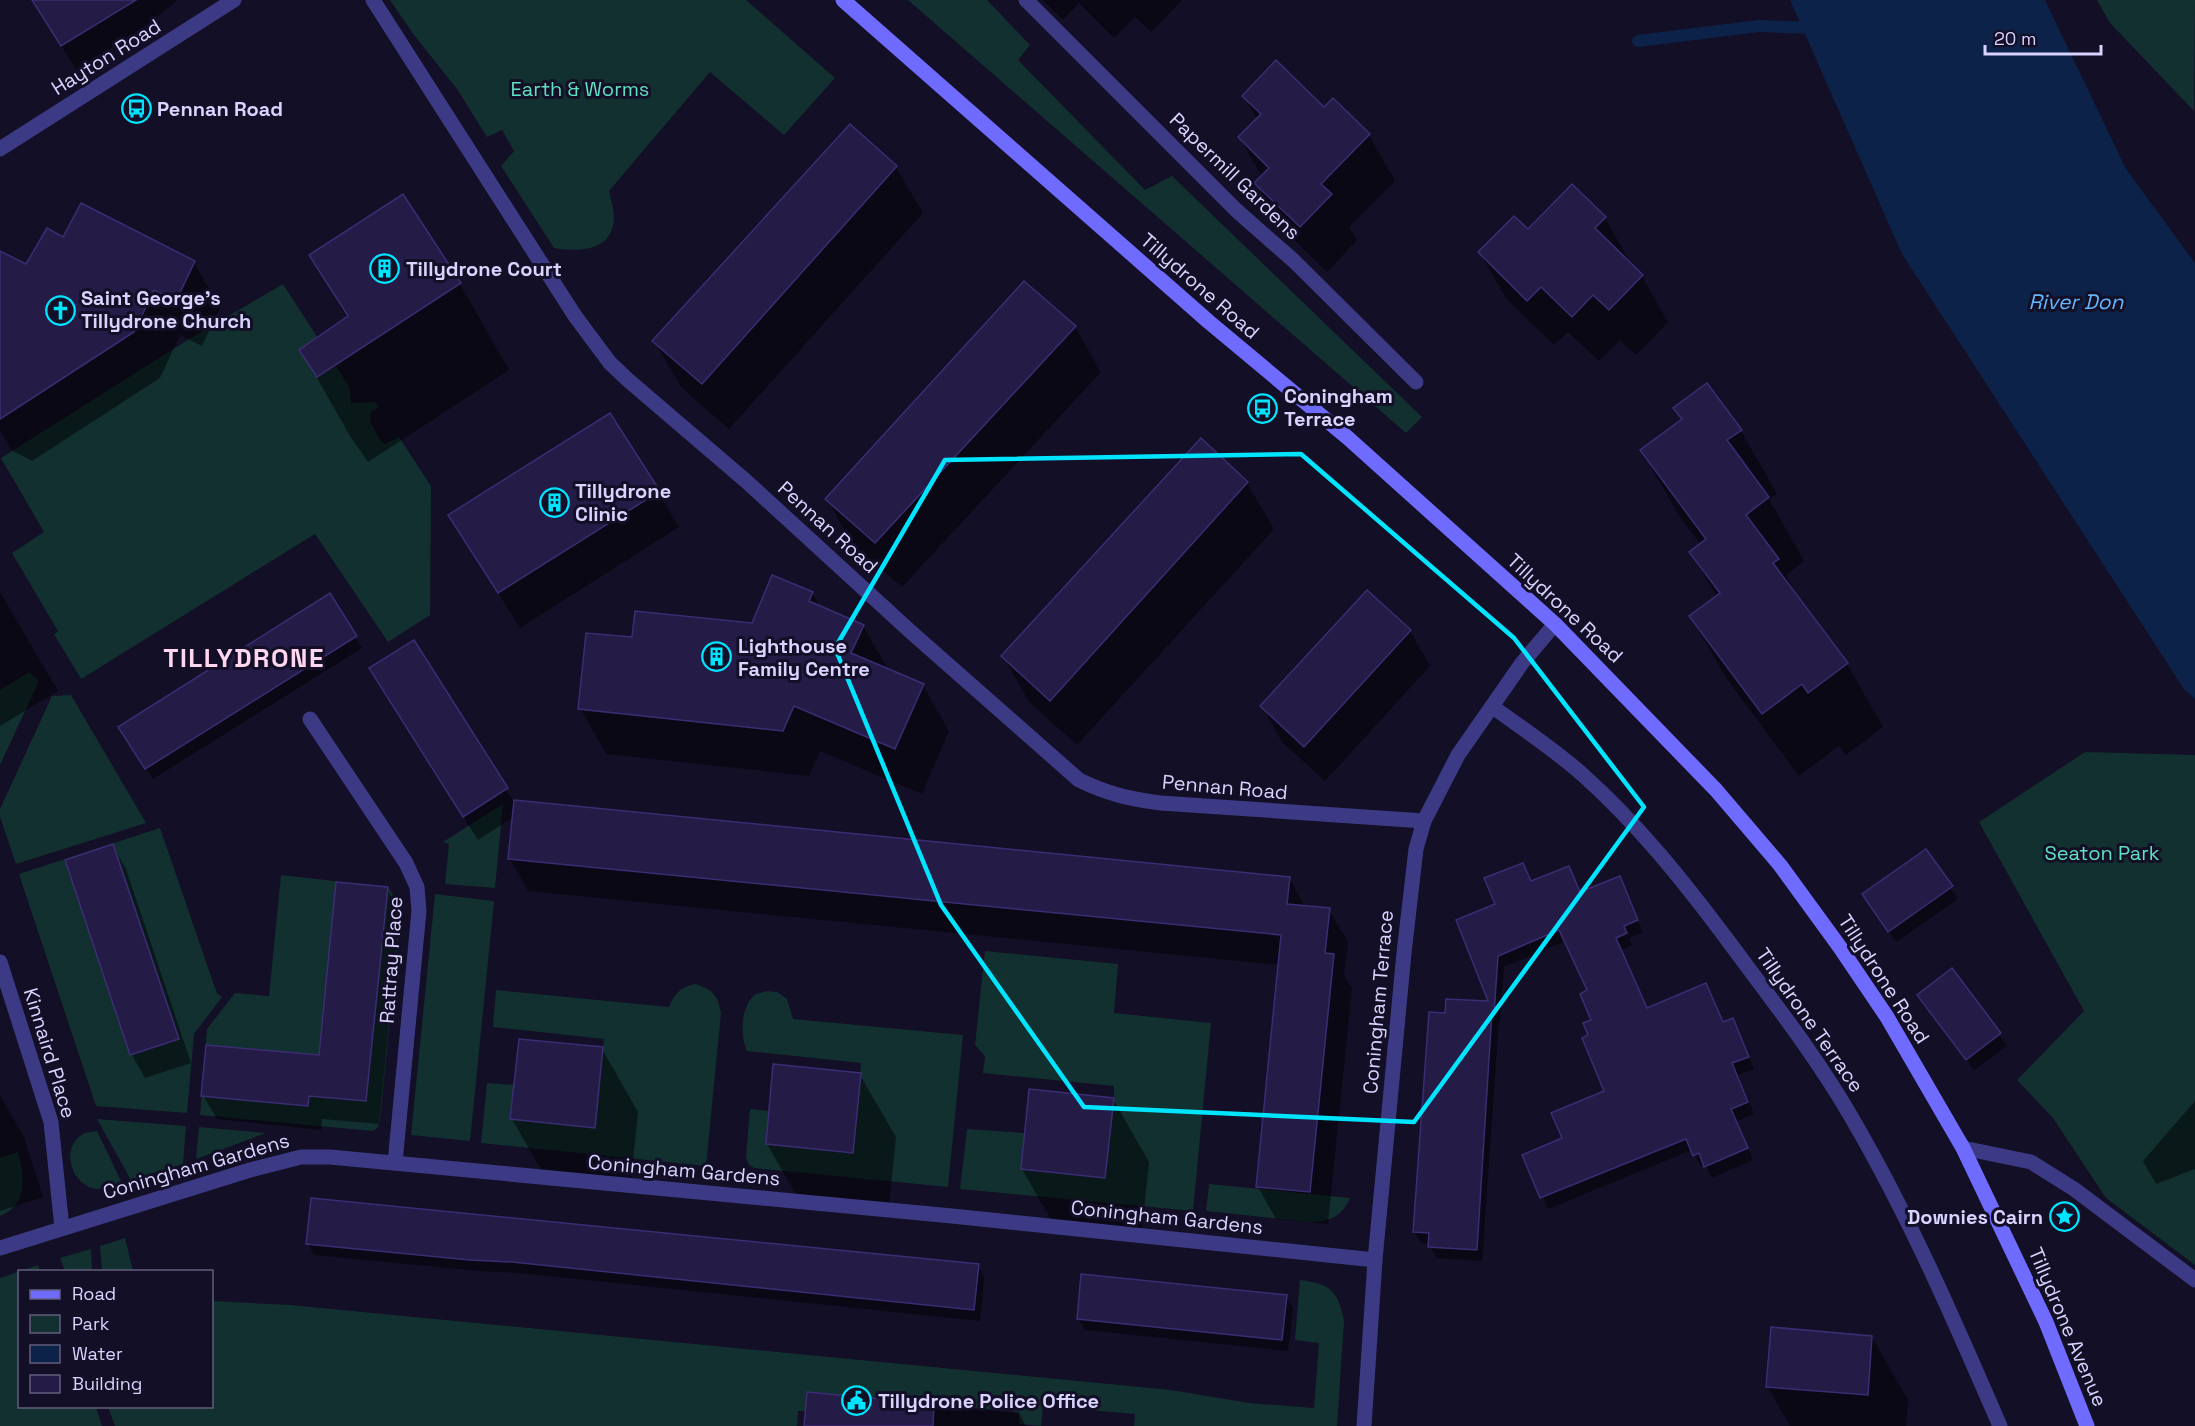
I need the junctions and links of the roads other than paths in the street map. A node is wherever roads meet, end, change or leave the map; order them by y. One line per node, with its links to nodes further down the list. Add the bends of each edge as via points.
1 (234, 0): 5 (street, Hayton Road)
2 (373, 0): 10 (street, Pennan Road, via 575,316 610,363 1079,780 1105,792 1161,803)
3 (843, 0): 7 (main road, Tillydrone Road, via 1209,322 1348,438)
4 (1026, 0): 6 (street, Papermill Gardens, via 1236,210 1294,261)
5 (0, 148)
6 (1416, 382)
7 (1555, 624): 8 (street, Coningham Terrace, via 1522,663); 12 (main road, Tillydrone Road, via 1716,790 1780,865 1887,1017)
8 (1493, 707): 10 (street, Coningham Terrace, via 1458,755); 19 (street, Tillydrone Terrace, via 1582,774 1612,802 1704,909 1796,1033 1881,1170)
9 (310, 719): 13 (street, Rattray Place, via 406,863 417,887 419,911)
10 (1424, 821): 16 (street, Coningham Terrace, via 1412,878)
11 (0, 962): 14 (street, Kinnaird Place, via 51,1122)
12 (1963, 1148): 17 (street, via 2031,1162); 20 (main road, Tillydrone Avenue, via 2046,1322)
13 (395, 1163): 14 (street, Coningham Gardens, via 301,1156); 16 (street, Coningham Gardens)
14 (62, 1228): 15 (street, Coningham Gardens)
15 (0, 1248)
16 (1375, 1260): 18 (street, Coningham Terrace)
17 (2195, 1280)
18 (1364, 1426)
19 (2000, 1426)
20 (2087, 1426)

